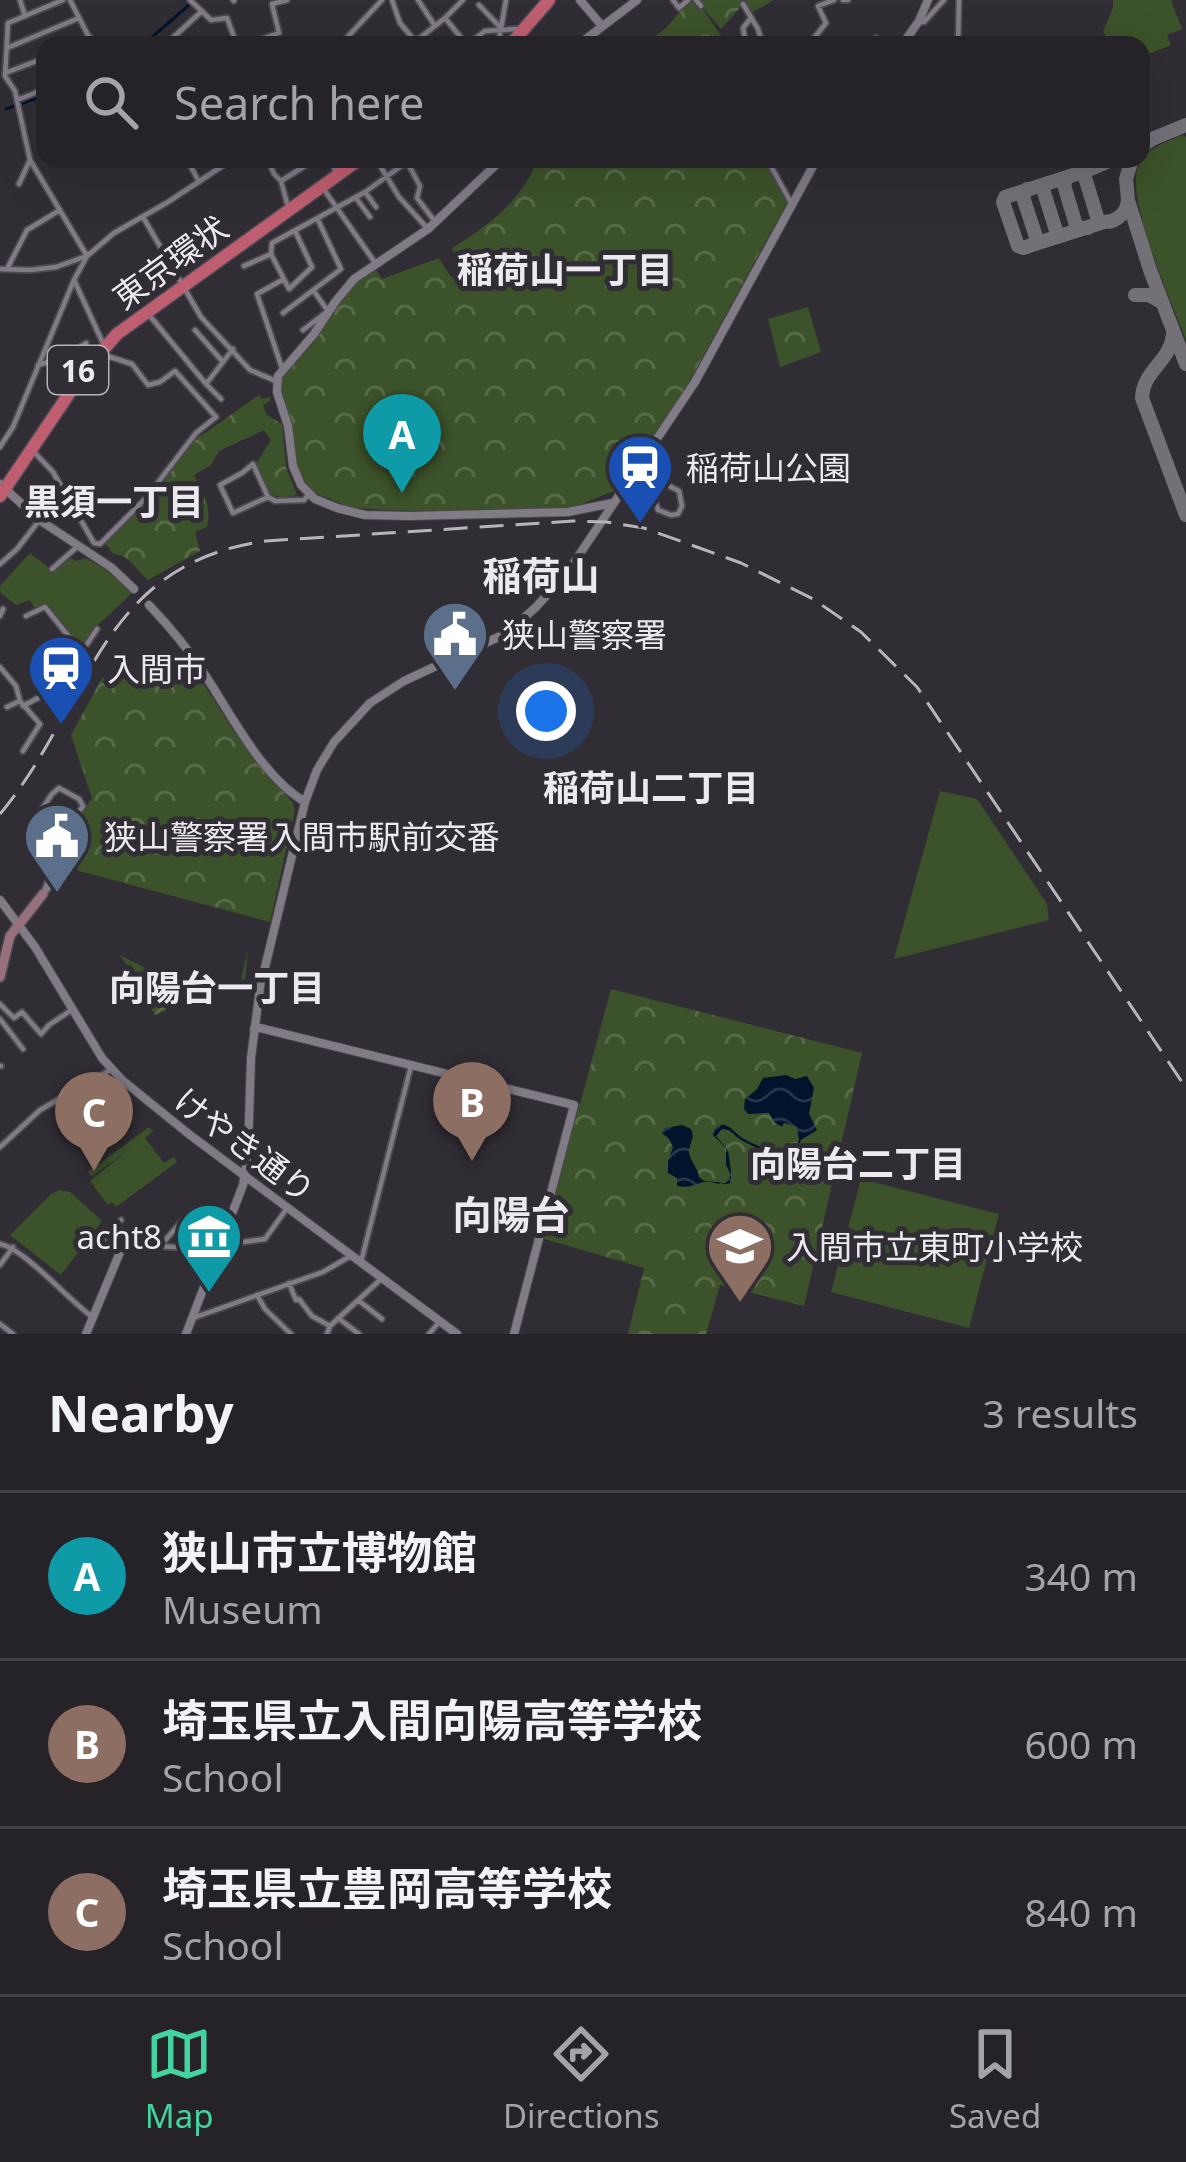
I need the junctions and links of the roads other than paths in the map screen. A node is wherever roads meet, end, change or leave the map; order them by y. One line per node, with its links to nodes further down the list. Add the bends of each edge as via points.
1 (20, 0): 24 (street)
2 (66, 0): 20 (street); 26 (street)
3 (287, 0): 37 (street, via 272,4 279,33)
4 (382, 0): 38 (street)
5 (392, 0): 39 (street)
6 (418, 0): 29 (street)
7 (463, 0): 27 (street)
8 (506, 0): 31 (street)
9 (539, 0): 31 (highway)
10 (549, 0): 44 (highway)
11 (580, 0): 30 (street)
12 (637, 0): 30 (street)
13 (673, 0): 19 (street, via 680,8)
14 (928, 0): 28 (street)
15 (944, 0): 28 (street)
16 (959, 0): 50 (street)
17 (194, 1): 23 (street)
18 (828, 1): 48 (street, via 818,6 826,23)
19 (695, 2)
20 (46, 3): 24 (street)
21 (743, 4): 25 (street)
22 (479, 5): 31 (street)
23 (202, 11): 35 (street); 36 (street, via 211,20 226,18)
24 (25, 16): 51 (street, via 8,23)
25 (751, 17): 46 (street); 47 (street)
26 (79, 18): 33 (street); 34 (street)
27 (445, 19): 29 (street); 41 (street)
28 (919, 21): 49 (street)
29 (435, 26): 40 (street)
30 (602, 26): 45 (street)
31 (508, 28): 42 (street); 43 (highway)
32 (36, 36): 51 (street)
33 (37, 36)
34 (89, 36)
35 (175, 36)
36 (236, 36)
37 (270, 36)
38 (348, 36)
39 (409, 36)
40 (423, 36)
41 (459, 36)
42 (479, 36)
43 (506, 36)
44 (512, 36)
45 (589, 36)
46 (744, 36)
47 (760, 36)
48 (816, 36)
49 (908, 36)
50 (958, 36)
51 (6, 49): 53 (street)
52 (36, 62): 53 (street)
53 (5, 74): 55 (street)
54 (36, 93): 55 (street)
55 (17, 100): 56 (street)
56 (23, 124): 57 (street); 58 (street)
57 (11, 130)
58 (30, 160): 74 (street); 82 (street)
59 (193, 168): 73 (street)
60 (219, 168): 73 (street)
61 (272, 168): 72 (street)
62 (302, 168): 72 (street)
63 (327, 168): 78 (highway, 東京環状 / 16)
64 (347, 168): 75 (highway, 東京環状 / 16)
65 (381, 168): 71 (street)
66 (398, 168): 71 (street)
67 (411, 168): 86 (street)
68 (493, 168): 86 (street)
69 (772, 168): 79 (street)
70 (812, 168): 79 (street)
71 (386, 178): 76 (street); 86 (street)
72 (281, 181): 78 (street)
73 (200, 182): 84 (street)
74 (20, 184)
75 (321, 186): 81 (street); 95 (highway, 東京環状 / 16)
76 (365, 192): 77 (street); 80 (street)
77 (356, 198): 81 (street); 83 (street)
78 (287, 203): 95 (highway, 東京環状 / 16)
79 (792, 204): 113 (street, via 702,370)
80 (376, 207)
81 (336, 209): 85 (street); 90 (street)
82 (60, 210): 89 (street); 92 (street, via 27,230)
83 (370, 217)
84 (143, 218): 89 (street); 95 (street)
85 (318, 220): 87 (street); 96 (street, via 341,269)
86 (432, 226): 90 (street)
87 (295, 231): 88 (street, via 272,243); 93 (street, via 312,267 290,289)
88 (272, 254): 91 (street); 93 (street)
89 (87, 256): 92 (street); 94 (street)
90 (376, 264): 98 (street)
91 (244, 266)
92 (4, 269)
93 (284, 279): 107 (street, via 257,294)
94 (74, 280): 103 (street); 106 (street)
95 (182, 282): 97 (highway, 東京環状 / 16); 103 (highway, 東京環状 / 16); 104 (street, via 201,317)
96 (313, 290): 98 (street); 99 (street)
97 (146, 311): 103 (highway, 東京環状 / 16); 109 (street)
98 (328, 311): 101 (street); 107 (street)
99 (283, 313)
100 (195, 330): 105 (street)
101 (303, 330)
102 (86, 343): 106 (street)
103 (100, 347): 112 (highway, 東京環状 / 16); 114 (highway, 東京環状 / 16); 115 (street, via 132,364 148,385 175,371 216,417 100,544)
104 (233, 349): 105 (street); 108 (street, via 250,370)
105 (223, 362): 109 (street)
106 (38, 365): 111 (street)
107 (283, 370): 108 (street)
108 (277, 382): 116 (street, via 292,466)
109 (206, 384): 110 (street)
110 (221, 399)
111 (0, 447)
112 (31, 449): 114 (highway, 東京環状 / 16); 115 (street)
113 (637, 469): 113 (street, via 679,491 678,514 658,510); 118 (street)
114 (2, 490): 119 (street)
115 (63, 490): 119 (street)
116 (309, 494): 117 (street); 118 (street, via 353,513 409,517 568,512)
117 (268, 497): 117 (street, via 233,513 220,485 253,464)
118 (614, 502): 132 (street, via 567,573 507,633 404,681 356,717 316,770)
119 (38, 519): 120 (street); 121 (street)
120 (79, 546): 122 (street); 123 (street)
121 (0, 564)
122 (52, 569)
123 (134, 590)
124 (148, 605): 132 (street, via 188,649 255,751)
125 (26, 616): 127 (street, via 45,607)
126 (98, 629): 127 (street)
127 (82, 653): 129 (street, via 53,674 53,690)
128 (0, 667): 129 (street)
129 (21, 703): 130 (street); 131 (street, via 40,724)
130 (7, 707)
131 (23, 752)
132 (305, 802): 146 (street)
133 (38, 812): 134 (street, via 59,788 81,801); 135 (street); 136 (street)
134 (78, 816): 137 (street); 137 (street, via 59,821)
135 (31, 823): 136 (street); 139 (street, via 28,835 55,866)
136 (42, 823): 138 (street)
137 (70, 828): 138 (street)
138 (58, 843): 139 (street, via 61,873)
139 (43, 894): 141 (main road)
140 (0, 900): 141 (street, けやき通り)
141 (19, 923): 142 (main road); 144 (street, けやき通り)
142 (0, 977)
143 (0, 1004): 144 (street, via 14,1018 22,1012 41,1034)
144 (74, 1009): 149 (street, けやき通り)
145 (0, 1019): 147 (street)
146 (254, 1028): 148 (street); 151 (street)
147 (23, 1049)
148 (411, 1066): 161 (street); 181 (street, via 574,1105)
149 (112, 1070): 150 (street, via 40,1110); 151 (street, けやき通り)
150 (0, 1147)
151 (245, 1174): 152 (street, けやき通り); 159 (street)
152 (288, 1207): 159 (street, via 265,1239); 160 (street, けやき通り)
153 (121, 1220): 156 (street, via 100,1244)
154 (183, 1220): 157 (street)
155 (0, 1244): 158 (street)
156 (127, 1245): 157 (street); 167 (street)
157 (160, 1246): 159 (street)
158 (13, 1247): 162 (street); 167 (street)
159 (220, 1247): 168 (street)
160 (352, 1254): 161 (street, けやき通り); 164 (street)
161 (361, 1262): 163 (street, けやき通り)
162 (0, 1265)
163 (382, 1277): 166 (street); 171 (street, けやき通り)
164 (290, 1283): 165 (street); 173 (street, via 296,1300)
165 (257, 1295): 168 (street); 177 (street)
166 (358, 1300): 169 (street); 170 (street)
167 (94, 1318): 175 (street)
168 (193, 1318): 176 (street)
169 (338, 1318): 173 (street); 178 (street)
170 (382, 1318)
171 (440, 1321): 179 (street); 180 (street, けやき通り)
172 (0, 1324): 174 (street)
173 (329, 1330)
174 (14, 1334)
175 (86, 1334)
176 (186, 1334)
177 (291, 1334)
178 (359, 1334)
179 (429, 1334)
180 (457, 1334)
181 (514, 1334)

